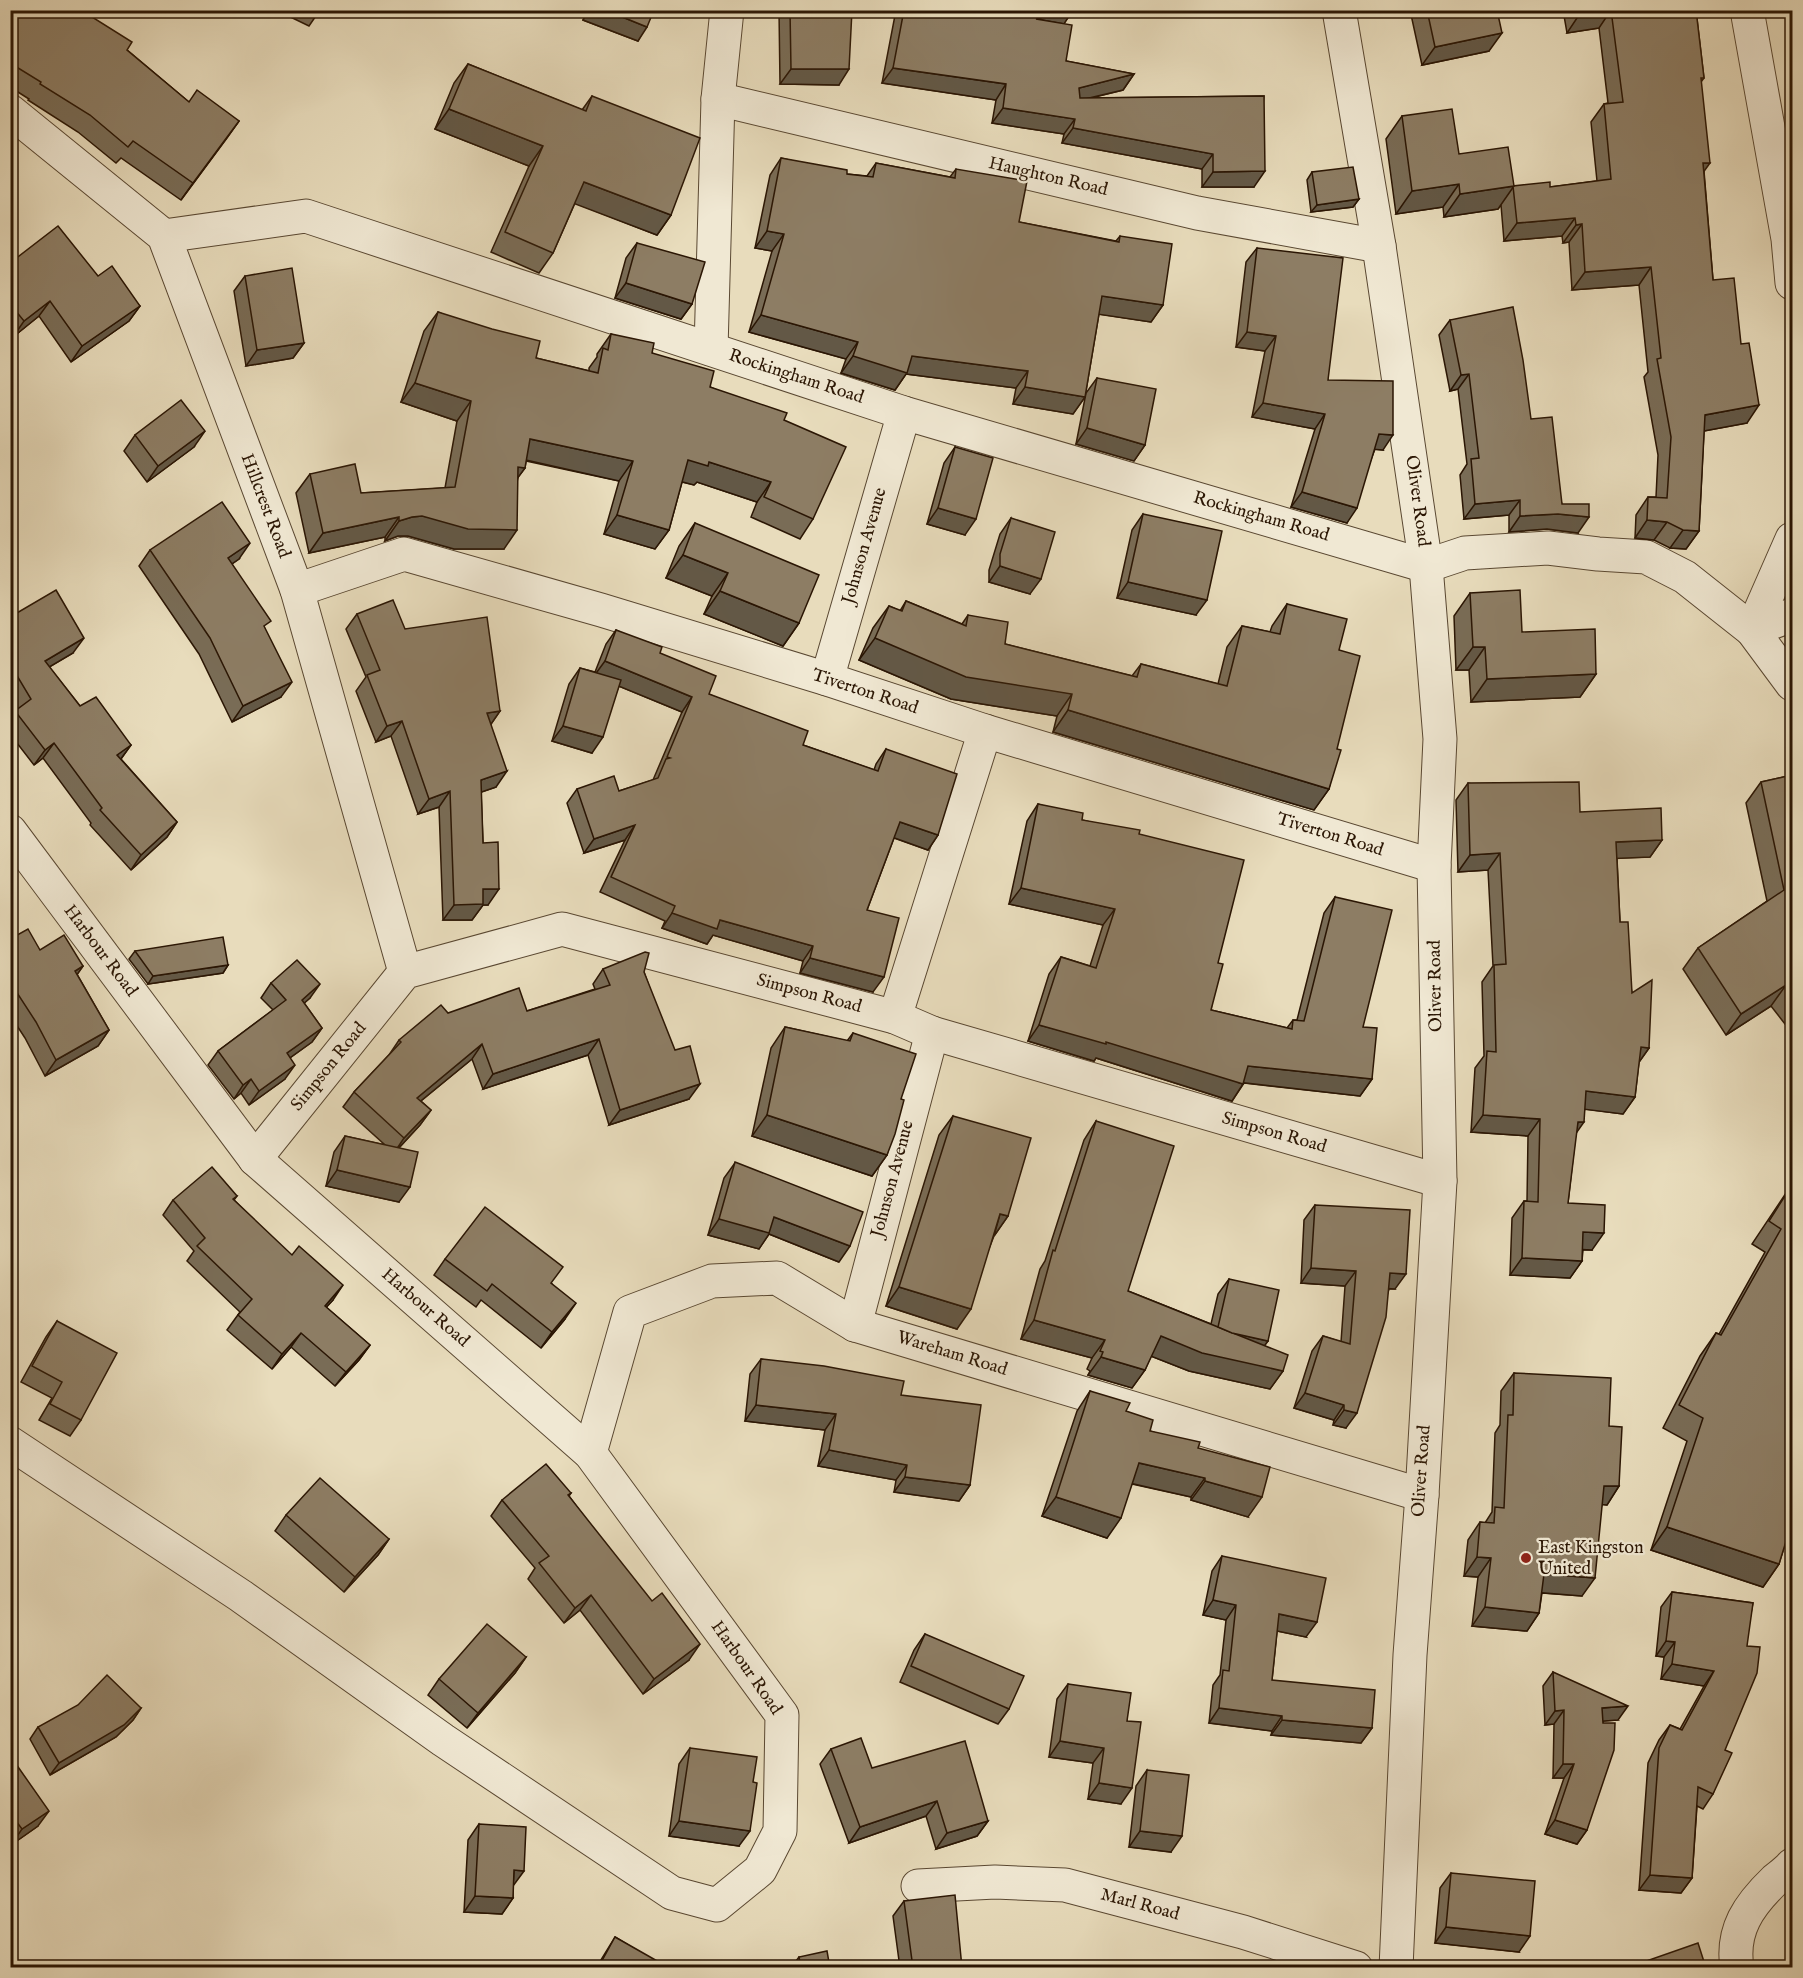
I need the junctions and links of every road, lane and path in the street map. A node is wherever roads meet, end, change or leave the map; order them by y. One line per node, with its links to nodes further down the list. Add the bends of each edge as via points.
1 (727, 10): 4 (street)
2 (1339, 10): 7 (street, Oliver Road)
3 (1748, 10): 8 (street, via 1788,239)
4 (718, 99): 7 (street, Haughton Road, via 1197,213); 9 (street)
5 (10, 111): 6 (street)
6 (164, 236): 9 (street, Rockingham Road, via 306,216); 13 (street, Hillcrest Road)
7 (1379, 246): 12 (street, Oliver Road)
8 (1792, 283)
9 (711, 349): 10 (street, Rockingham Road)
10 (904, 413): 12 (street, Rockingham Road); 16 (street, Johnson Avenue)
11 (1792, 539): 15 (street)
12 (1426, 566): 15 (street, via 1466,553 1548,548 1646,557 1685,577); 20 (street, Oliver Road, via 1440,739)
13 (297, 590): 16 (street, Tiverton Road, via 404,554); 21 (street, Hillcrest Road)
14 (1792, 615): 15 (street)
15 (1752, 630): 17 (street)
16 (827, 679): 18 (street, Tiverton Road)
17 (1792, 684)
18 (985, 732): 20 (street, Tiverton Road); 22 (street)
19 (10, 831): 24 (street, Harbour Road)
20 (1434, 866): 25 (street, Oliver Road)
21 (405, 972): 22 (street, Simpson Road, via 562,929); 24 (street, Simpson Road)
22 (896, 1017): 23 (street, Simpson Road)
23 (932, 1033): 25 (street, Simpson Road); 26 (street, Johnson Avenue)
24 (255, 1159): 28 (street, Harbour Road)
25 (1440, 1181): 29 (street, Oliver Road)
26 (855, 1325): 28 (street, Wareham Road, via 777,1278 712,1281 630,1312); 29 (street, Wareham Road)
27 (10, 1443): 28 (street, Harbour Road, via 241,1596 443,1740 672,1893 717,1905 760,1870 780,1831 782,1715)
28 (590, 1453)
29 (1422, 1495): 33 (street, Oliver Road, via 1410,1655)
30 (1792, 1865): 34 (street, via 1747,1911 1736,1937)
31 (918, 1886): 32 (street, Marl Road, via 996,1882 1065,1885 1243,1932)
32 (1356, 1968)
33 (1396, 1968)
34 (1737, 1968)

